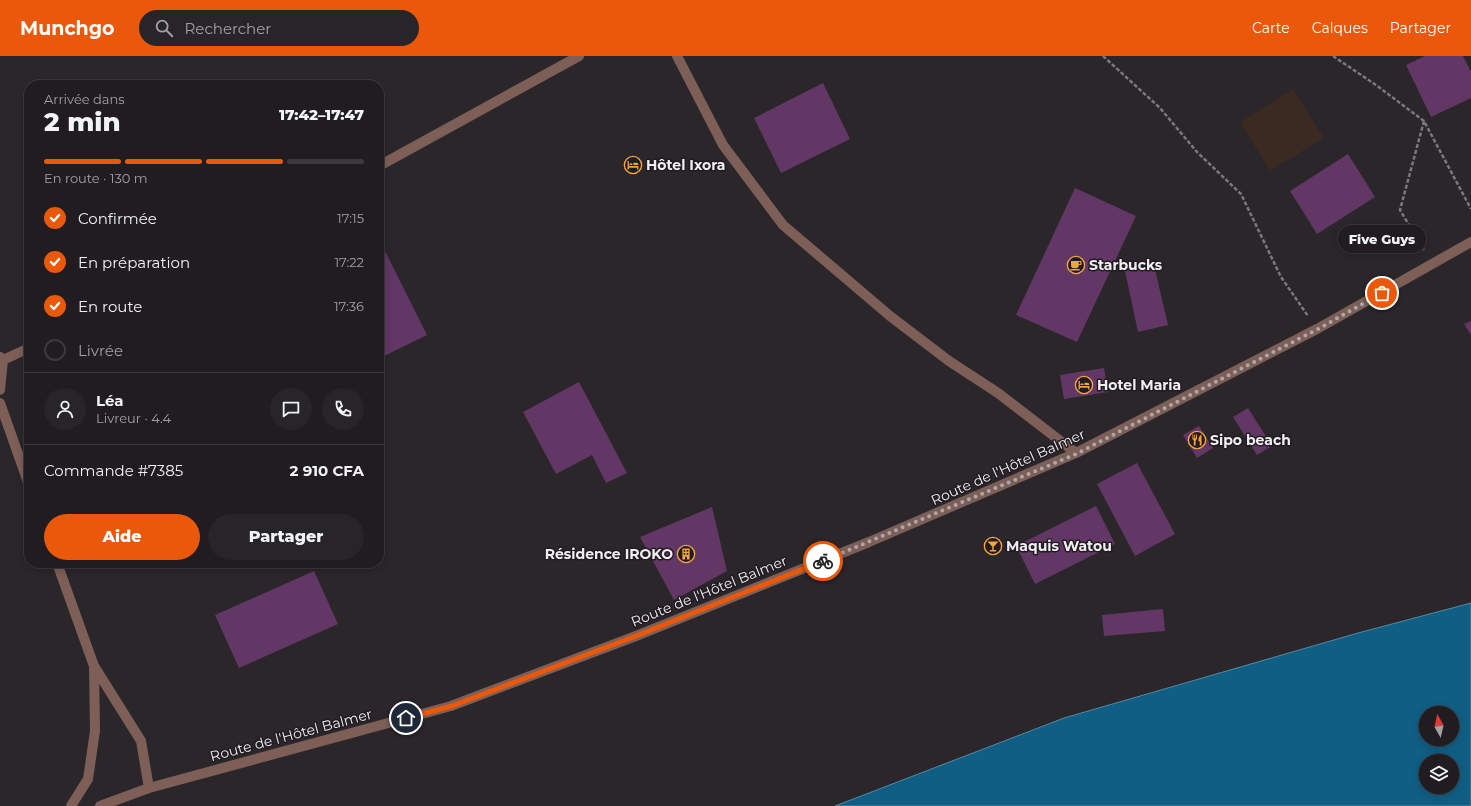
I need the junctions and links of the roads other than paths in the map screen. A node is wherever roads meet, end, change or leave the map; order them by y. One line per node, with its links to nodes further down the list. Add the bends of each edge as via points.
1 (579, 56): 3 (street)
2 (677, 56): 9 (street, via 723,145 783,225 890,316 949,361 998,393)
3 (384, 163)
4 (1471, 242): 9 (street, Route de l'Hôtel Balmer, via 1318,329)
5 (24, 350): 6 (street)
6 (2, 358): 7 (street)
7 (0, 390)
8 (0, 403): 10 (street)
9 (1076, 454): 13 (street, Route de l'Hôtel Balmer, via 854,548 636,636 452,706)
10 (24, 471)
11 (59, 568): 12 (street)
12 (94, 666): 13 (street, via 141,741); 14 (street, via 95,731 88,779)
13 (149, 788): 15 (street, Route de l'Hôtel Balmer)
14 (71, 806)
15 (100, 806)

